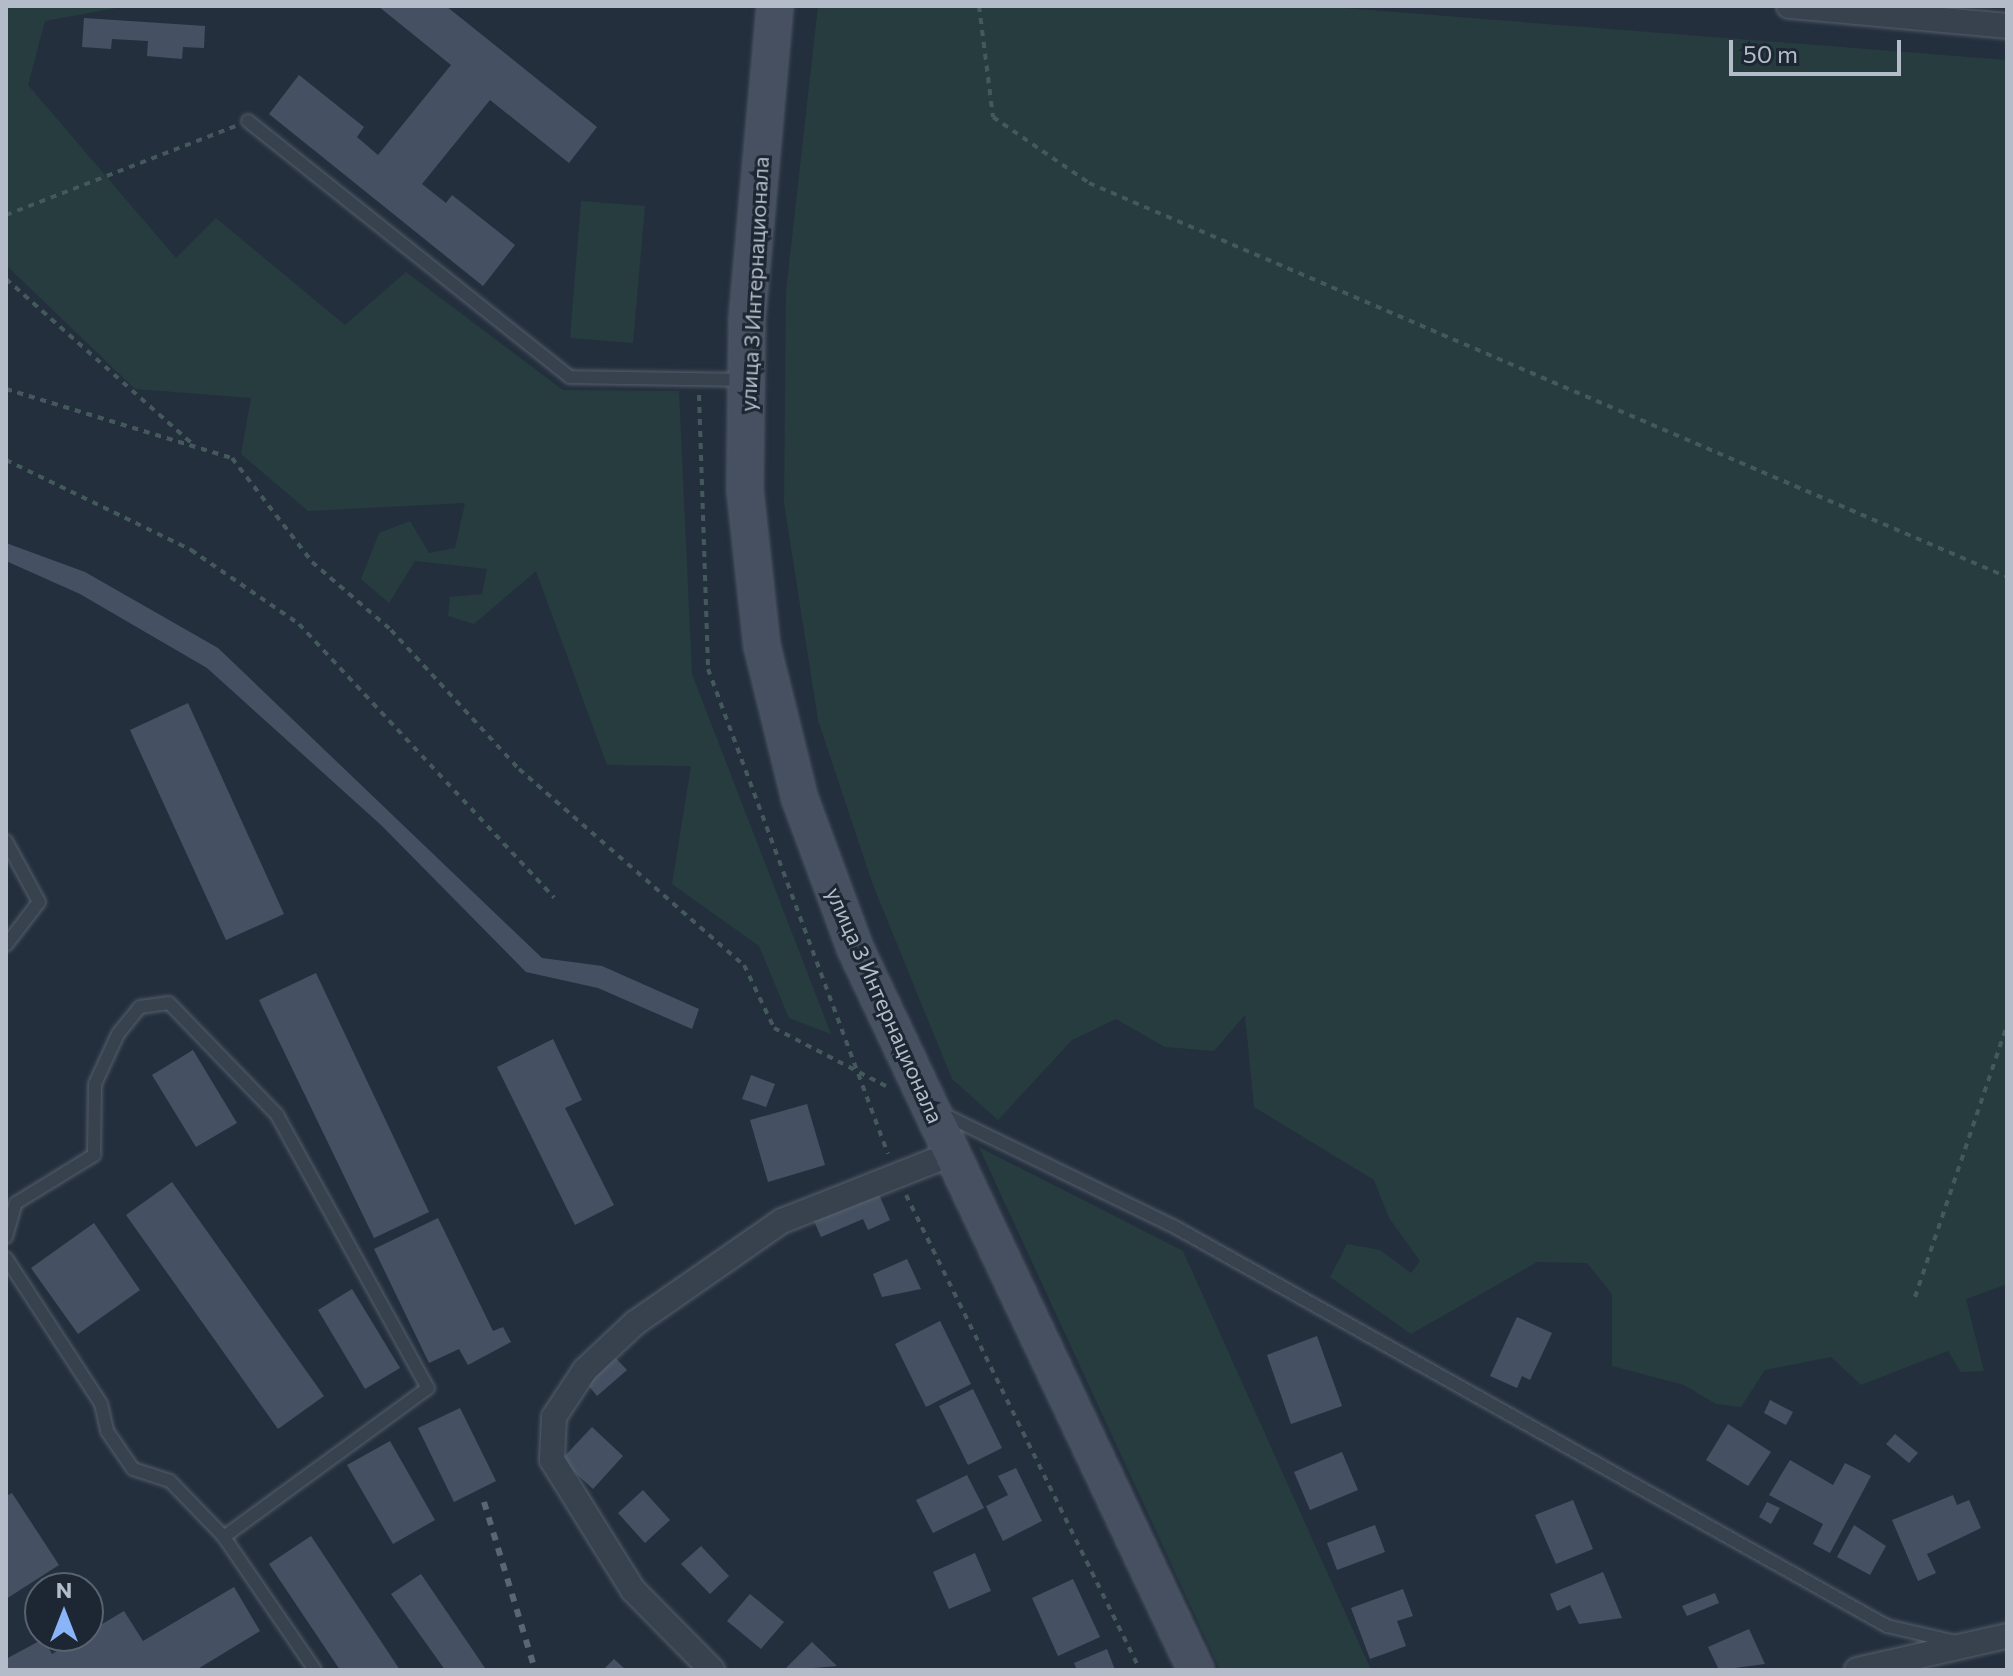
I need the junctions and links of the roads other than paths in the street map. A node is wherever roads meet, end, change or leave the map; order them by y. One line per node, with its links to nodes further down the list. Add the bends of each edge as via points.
1 (775, 6): 5 (main road, улица 3 Интернационала)
2 (1789, 6): 3 (street)
3 (2007, 26)
4 (248, 121): 5 (lane, via 570,377)
5 (747, 380): 8 (main road, улица 3 Интернационала, via 745,490 762,646 800,799 855,948)
6 (6, 841): 7 (lane, via 39,902)
7 (6, 945)
8 (930, 1108): 9 (main road, улица 3 Интернационала); 14 (lane, via 1175,1227 1887,1626)
9 (951, 1154): 16 (street, via 782,1221 635,1323 585,1370 554,1417 552,1460 633,1590); 17 (main road, улица 3 Интернационала)
10 (6, 1237): 12 (lane, via 16,1203 94,1155 95,1084 118,1034 140,1007 169,1003 277,1115 428,1388)
11 (6, 1258): 12 (lane, via 101,1404 107,1431 133,1469 170,1481)
12 (224, 1537): 15 (lane)
13 (2007, 1636): 14 (street)
14 (1963, 1644): 18 (street)
15 (315, 1670)
16 (712, 1670)
17 (1196, 1670)
18 (1857, 1670)

